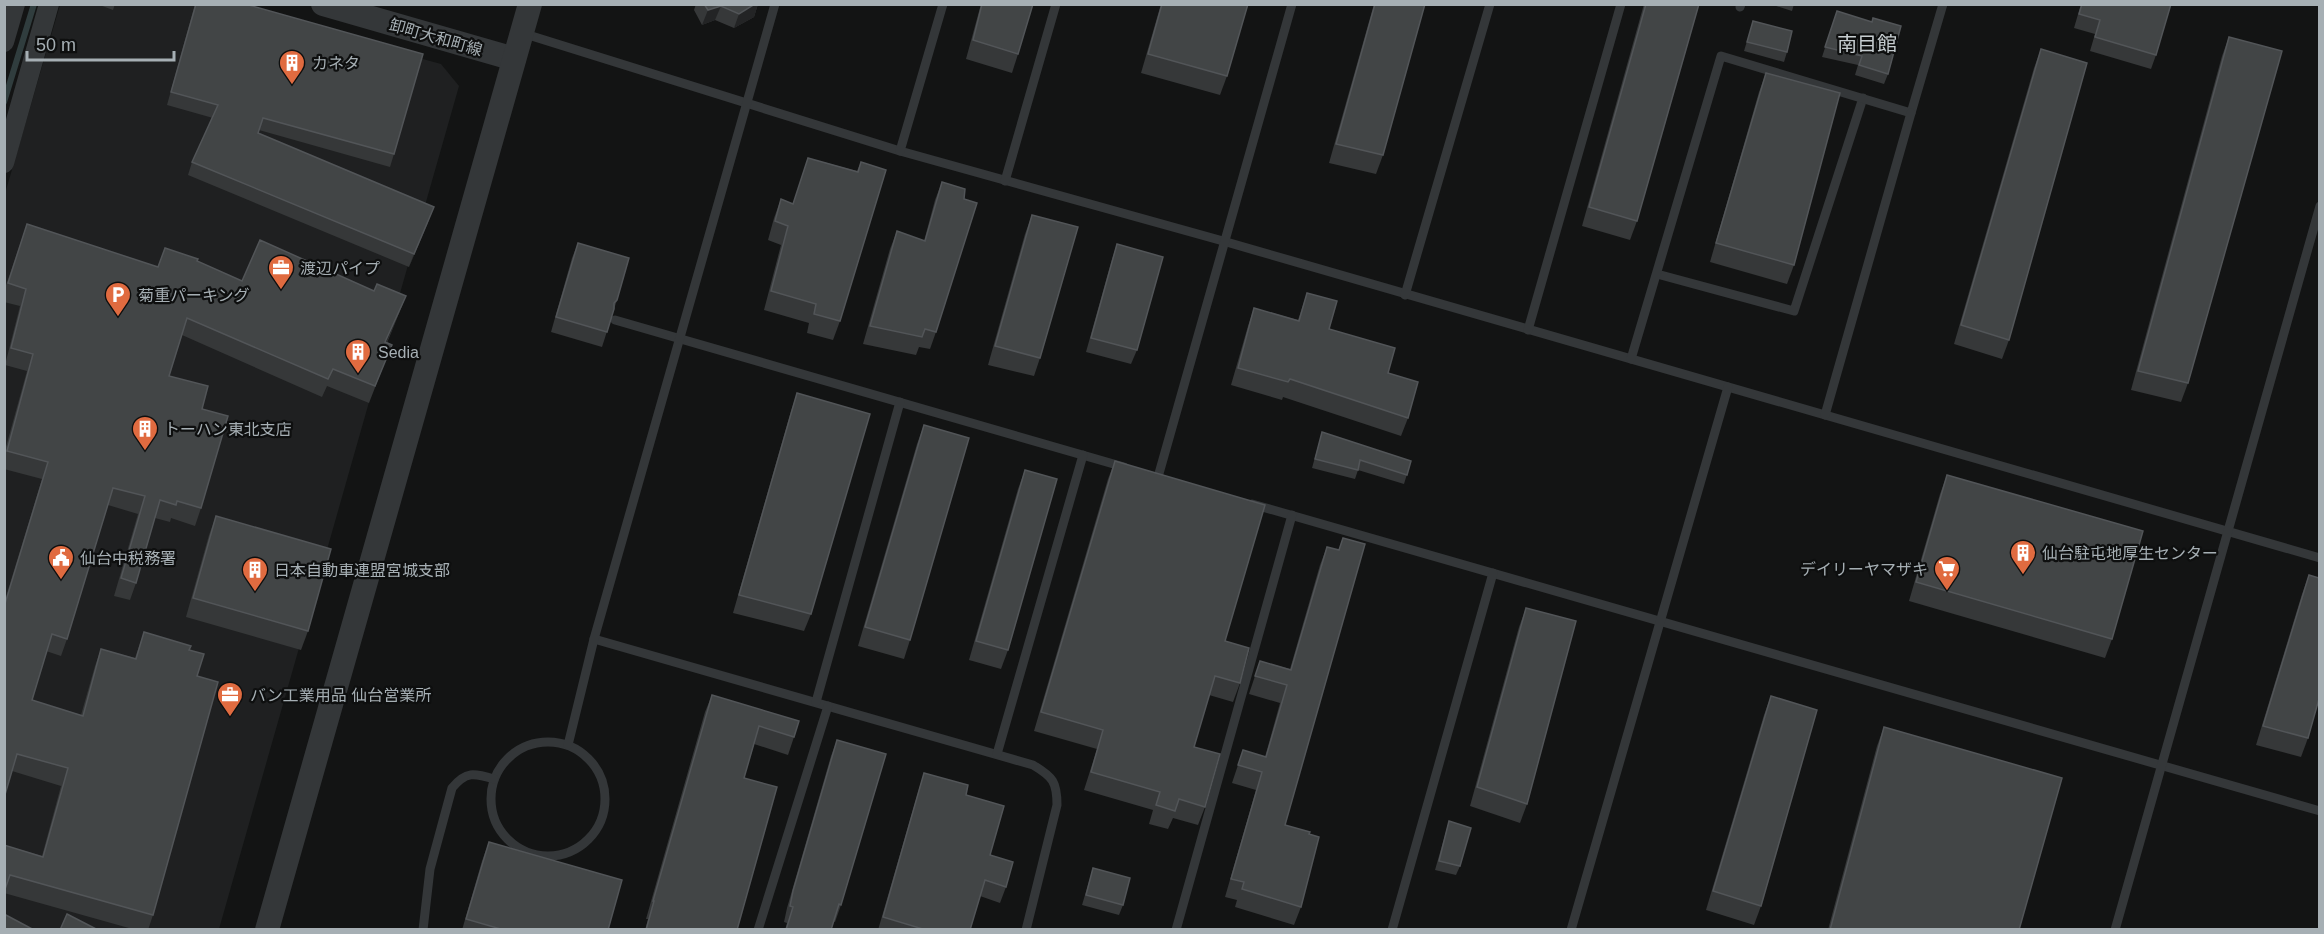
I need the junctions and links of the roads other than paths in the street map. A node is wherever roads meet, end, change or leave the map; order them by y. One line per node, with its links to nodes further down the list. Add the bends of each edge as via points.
1 (15, 4): 13 (street)
2 (49, 4): 19 (street)
3 (323, 4): 14 (street, 卸町大和町線)
4 (775, 4): 16 (lane)
5 (943, 4): 18 (lane)
6 (1056, 4): 20 (lane)
7 (1292, 4): 23 (lane)
8 (1490, 4): 25 (lane)
9 (1621, 4): 27 (lane)
10 (1943, 4): 17 (lane)
11 (524, 6): 12 (street)
12 (522, 33): 14 (street); 16 (lane)
13 (4, 42)
14 (514, 59): 52 (street)
15 (1863, 98): 17 (lane); 24 (lane, via 1794,311); 24 (lane, via 1721,56)
16 (746, 104): 18 (lane); 28 (lane)
17 (1911, 112): 32 (lane)
18 (900, 151): 20 (lane)
19 (4, 163)
20 (1005, 181): 23 (lane)
21 (2319, 206): 22 (lane)
22 (2317, 225): 40 (lane)
23 (1223, 241): 25 (lane); 36 (lane)
24 (1657, 274): 29 (lane)
25 (1406, 295): 27 (lane)
26 (615, 320): 28 (lane)
27 (1528, 330): 29 (lane)
28 (680, 339): 31 (lane); 44 (lane)
29 (1632, 359): 30 (lane)
30 (1728, 387): 32 (lane); 43 (lane)
31 (900, 402): 33 (lane); 45 (lane)
32 (1825, 415): 40 (lane)
33 (1083, 455): 34 (lane); 48 (lane)
34 (1137, 471)
35 (1148, 474): 36 (lane)
36 (1158, 477): 37 (lane)
37 (1170, 480)
38 (1247, 502): 39 (lane)
39 (1292, 515): 42 (lane); 56 (lane)
40 (2227, 532): 41 (lane); 49 (lane)
41 (2319, 558)
42 (1493, 573): 43 (lane); 57 (lane)
43 (1660, 621): 49 (lane); 58 (lane)
44 (594, 639): 45 (lane); 47 (lane)
45 (816, 702): 46 (lane)
46 (828, 706): 48 (lane); 54 (lane)
47 (568, 745): 50 (lane, via 532,743 503,763); 50 (lane, via 584,754 597,769 604,787 599,825 572,851 534,855 516,847 502,834 493,817 490,798)
48 (997, 754): 55 (lane, via 1033,765 1057,787 1057,805)
49 (2161, 765): 51 (lane); 59 (lane)
50 (494, 779): 53 (lane, via 471,774 461,777 452,788 430,869)
51 (2319, 811)
52 (267, 930)
53 (423, 930)
54 (758, 930)
55 (1026, 930)
56 (1176, 930)
57 (1392, 930)
58 (1571, 930)
59 (2115, 930)

